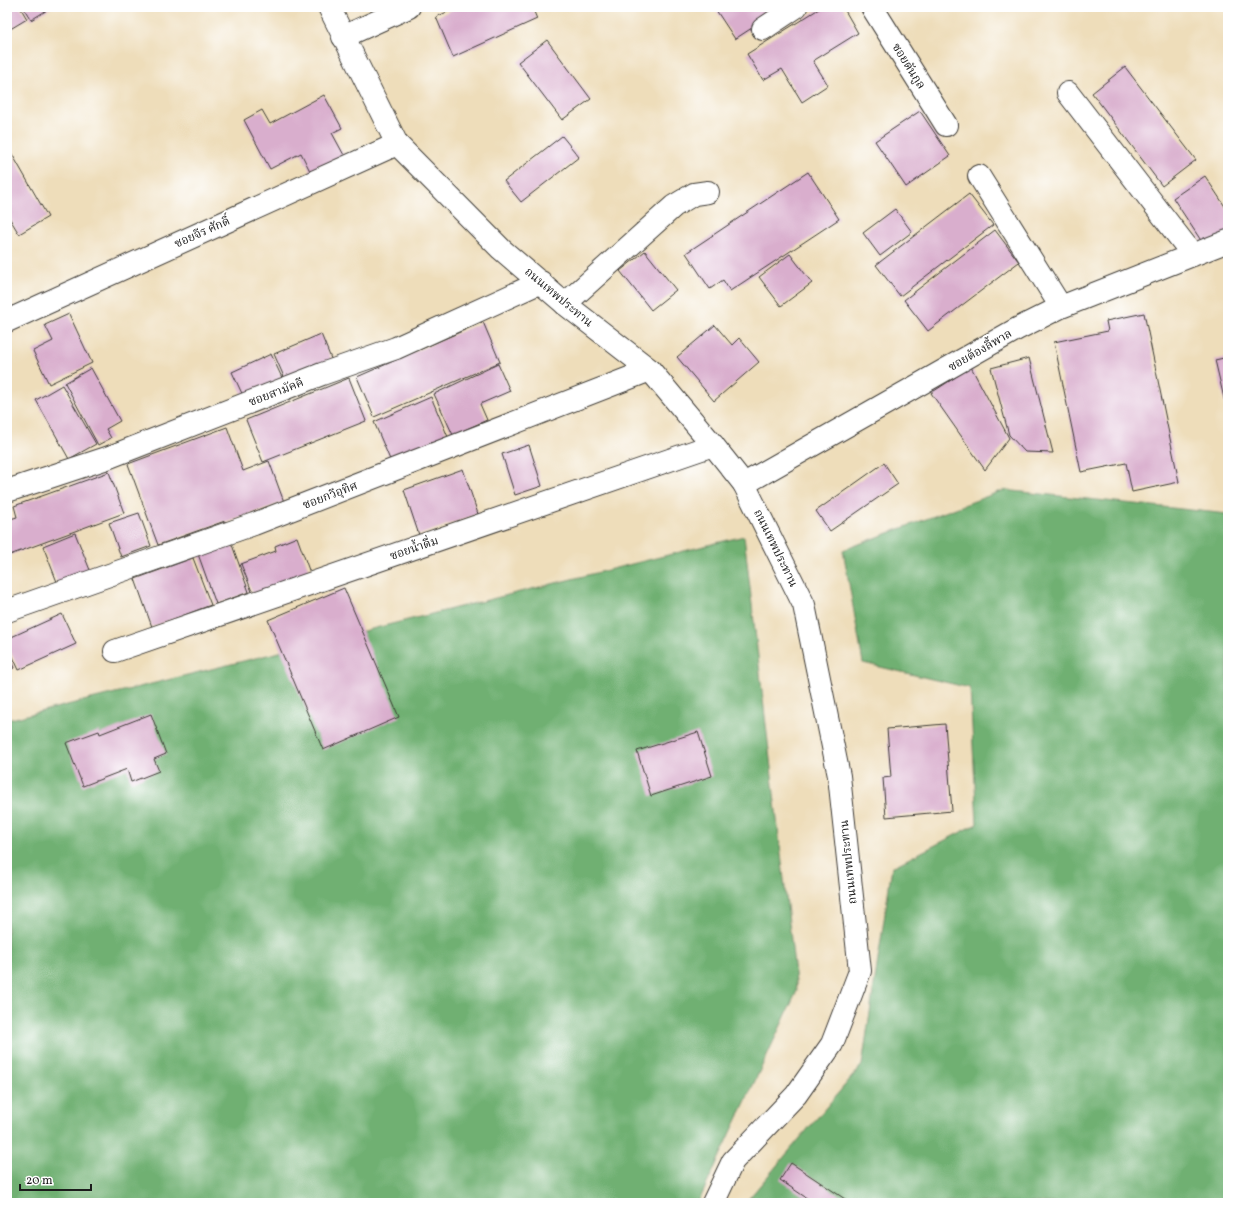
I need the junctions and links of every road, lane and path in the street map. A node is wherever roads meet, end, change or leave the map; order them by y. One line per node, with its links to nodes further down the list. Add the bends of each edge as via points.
1 (329, 7): 6 (street, ถนนเทพประทาน)
2 (409, 7): 6 (street)
3 (796, 7): 5 (street)
4 (872, 7): 8 (street, ซอยตันกูล)
5 (763, 29)
6 (343, 37): 9 (street, ถนนเทพประทาน)
7 (1068, 93): 13 (street)
8 (946, 124)
9 (397, 144): 14 (street, ถนนเทพประทาน, via 501,249); 17 (street, ซอยจีร ศักดิ์)
10 (979, 176): 16 (street)
11 (708, 192): 15 (street, via 694,194 674,206)
12 (1228, 241): 13 (street, ซอยต้องลี้พาล)
13 (1193, 255): 16 (street, ซอยต้องลี้พาล)
14 (541, 282): 15 (street, ถนนเทพประทาน); 21 (street, ซอยสามัคคี, via 396,348 322,374 107,458)
15 (565, 304): 18 (street, ถนนเทพประทาน)
16 (1061, 307): 20 (street, ซอยต้องลี้พาล, via 1017,329)
17 (7, 321)
18 (650, 370): 19 (street, ถนนเทพประทาน); 22 (street, ซอยกวีอุทิศ, via 254,524)
19 (713, 445): 20 (street, ถนนเทพประทาน); 23 (street, ซอยน้ำดื่ม)
20 (744, 484): 24 (street, ถนนเทพประทาน, via 804,605 839,776 860,971 832,1044 796,1095 733,1161)
21 (7, 491)
22 (7, 611)
23 (115, 651)
24 (713, 1203)

